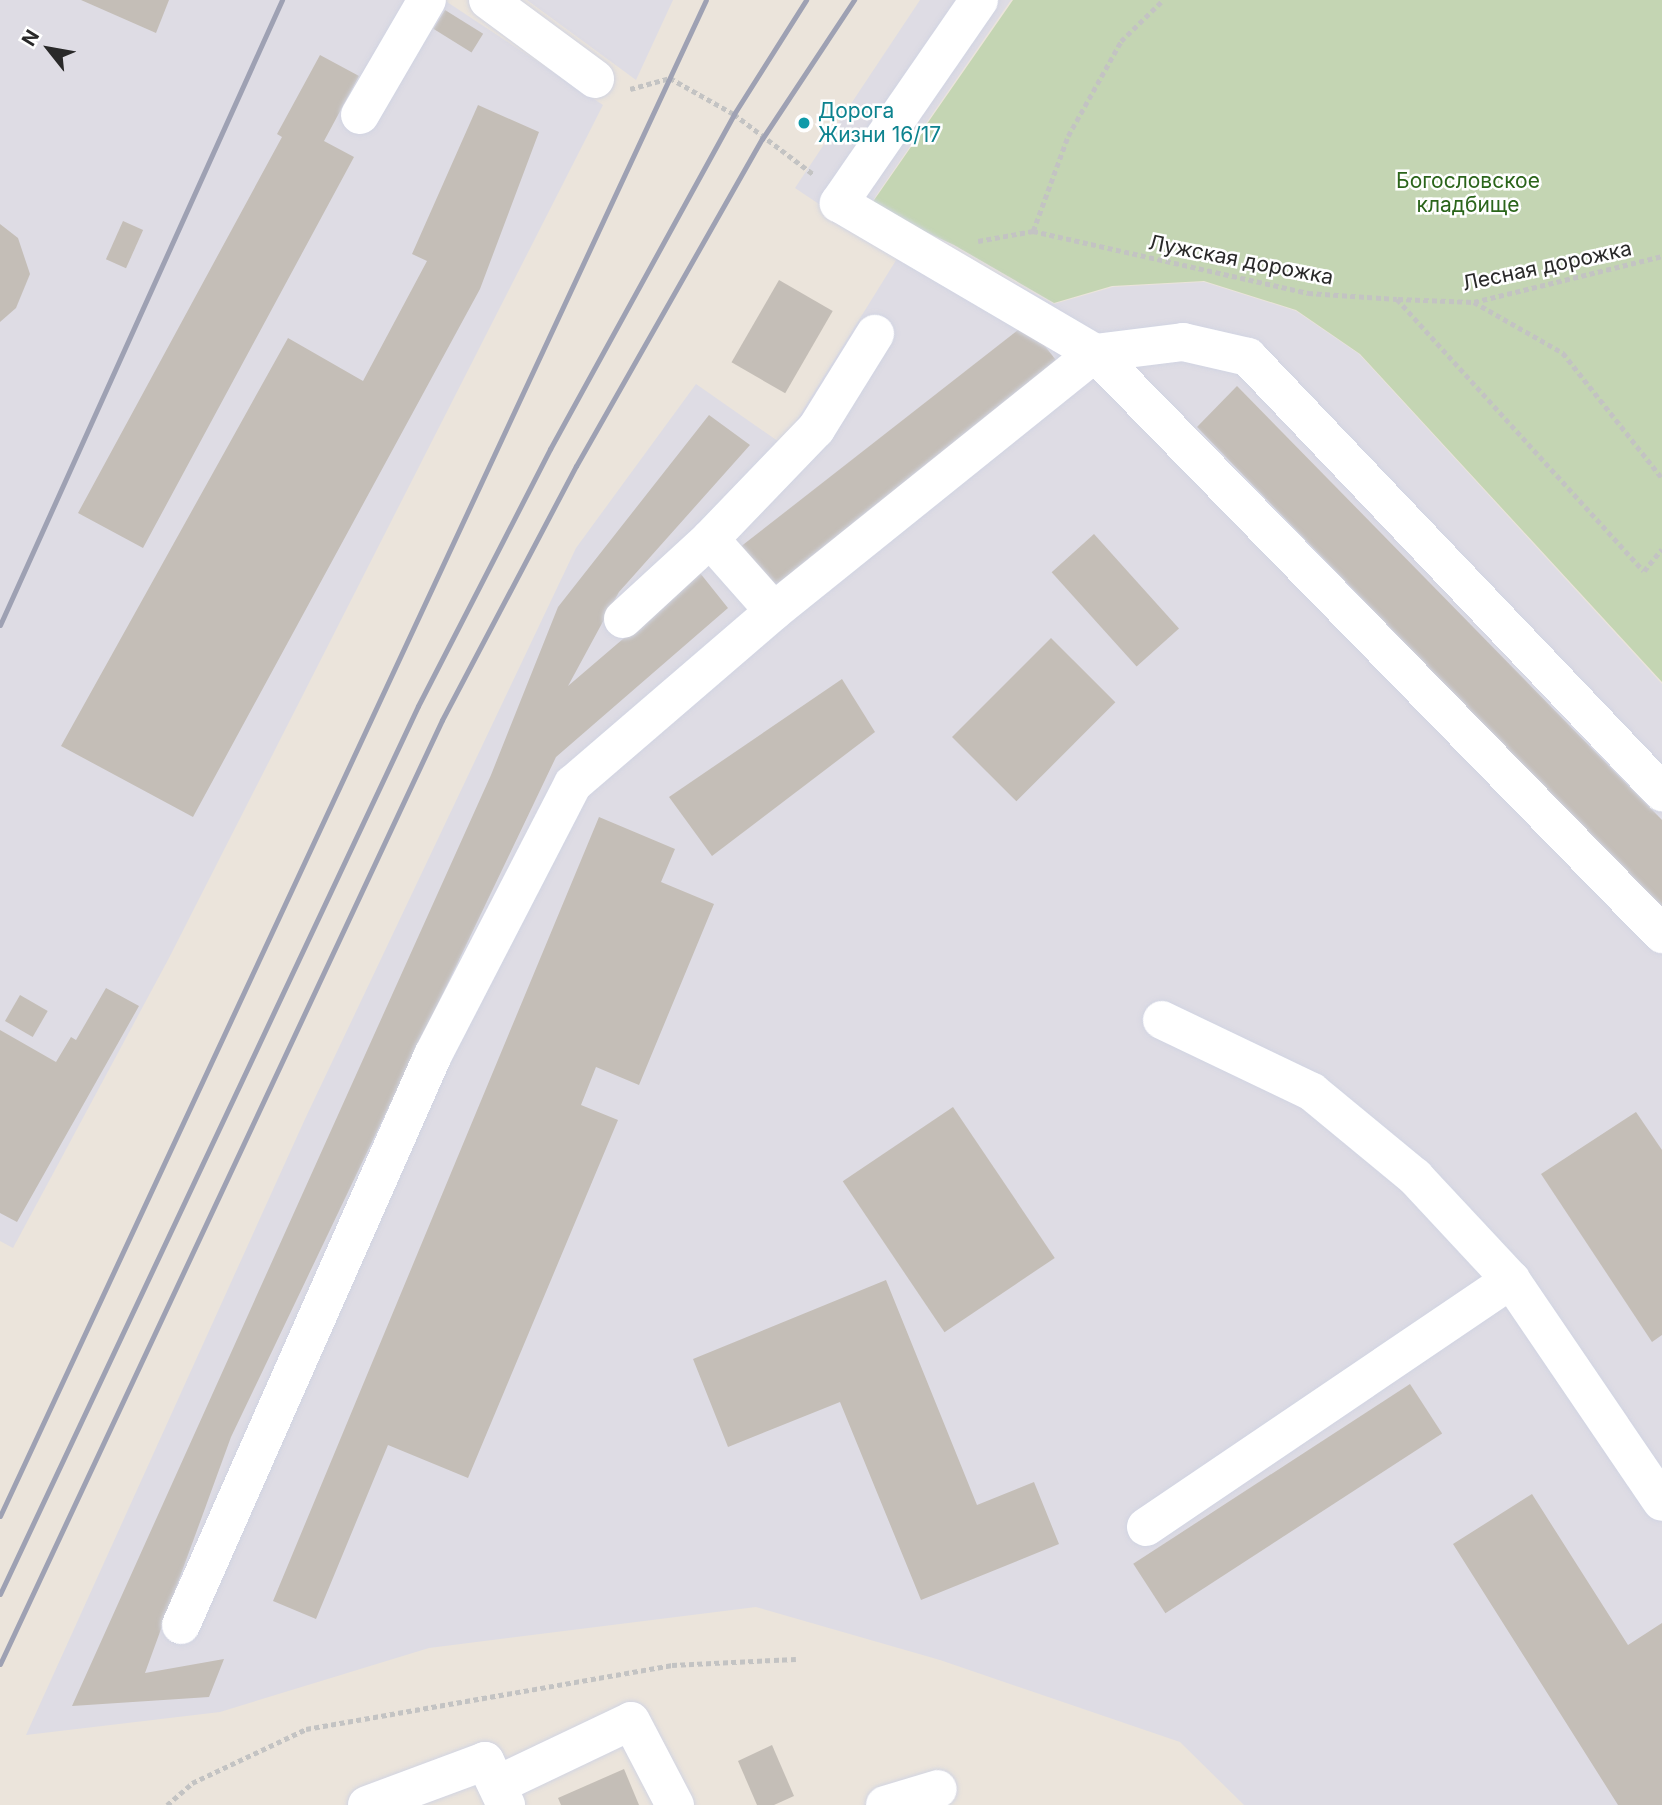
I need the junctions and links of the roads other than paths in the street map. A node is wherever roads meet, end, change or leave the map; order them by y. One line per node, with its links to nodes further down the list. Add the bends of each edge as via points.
1 (427, 0): 5 (lane)
2 (488, 0): 4 (lane)
3 (979, 0): 7 (lane, via 839,203)
4 (595, 79)
5 (360, 116)
6 (875, 334): 8 (lane, via 816,429)
7 (1096, 353): 9 (lane); 11 (lane, via 1183,342 1248,357); 12 (lane)
8 (710, 539): 9 (lane); 10 (lane)
9 (774, 611): 17 (lane, via 573,784 433,1055)
10 (623, 619)
11 (1662, 792)
12 (1662, 934)
13 (1162, 1020): 14 (lane, via 1312,1092 1415,1177)
14 (1511, 1280): 15 (lane); 16 (lane)
15 (1662, 1502)
16 (1146, 1527)
17 (181, 1625)
18 (938, 1789): 22 (lane)
19 (501, 1795): 20 (lane, via 485,1761); 21 (lane, via 631,1720)
20 (367, 1805)
21 (675, 1805)
22 (885, 1805)

